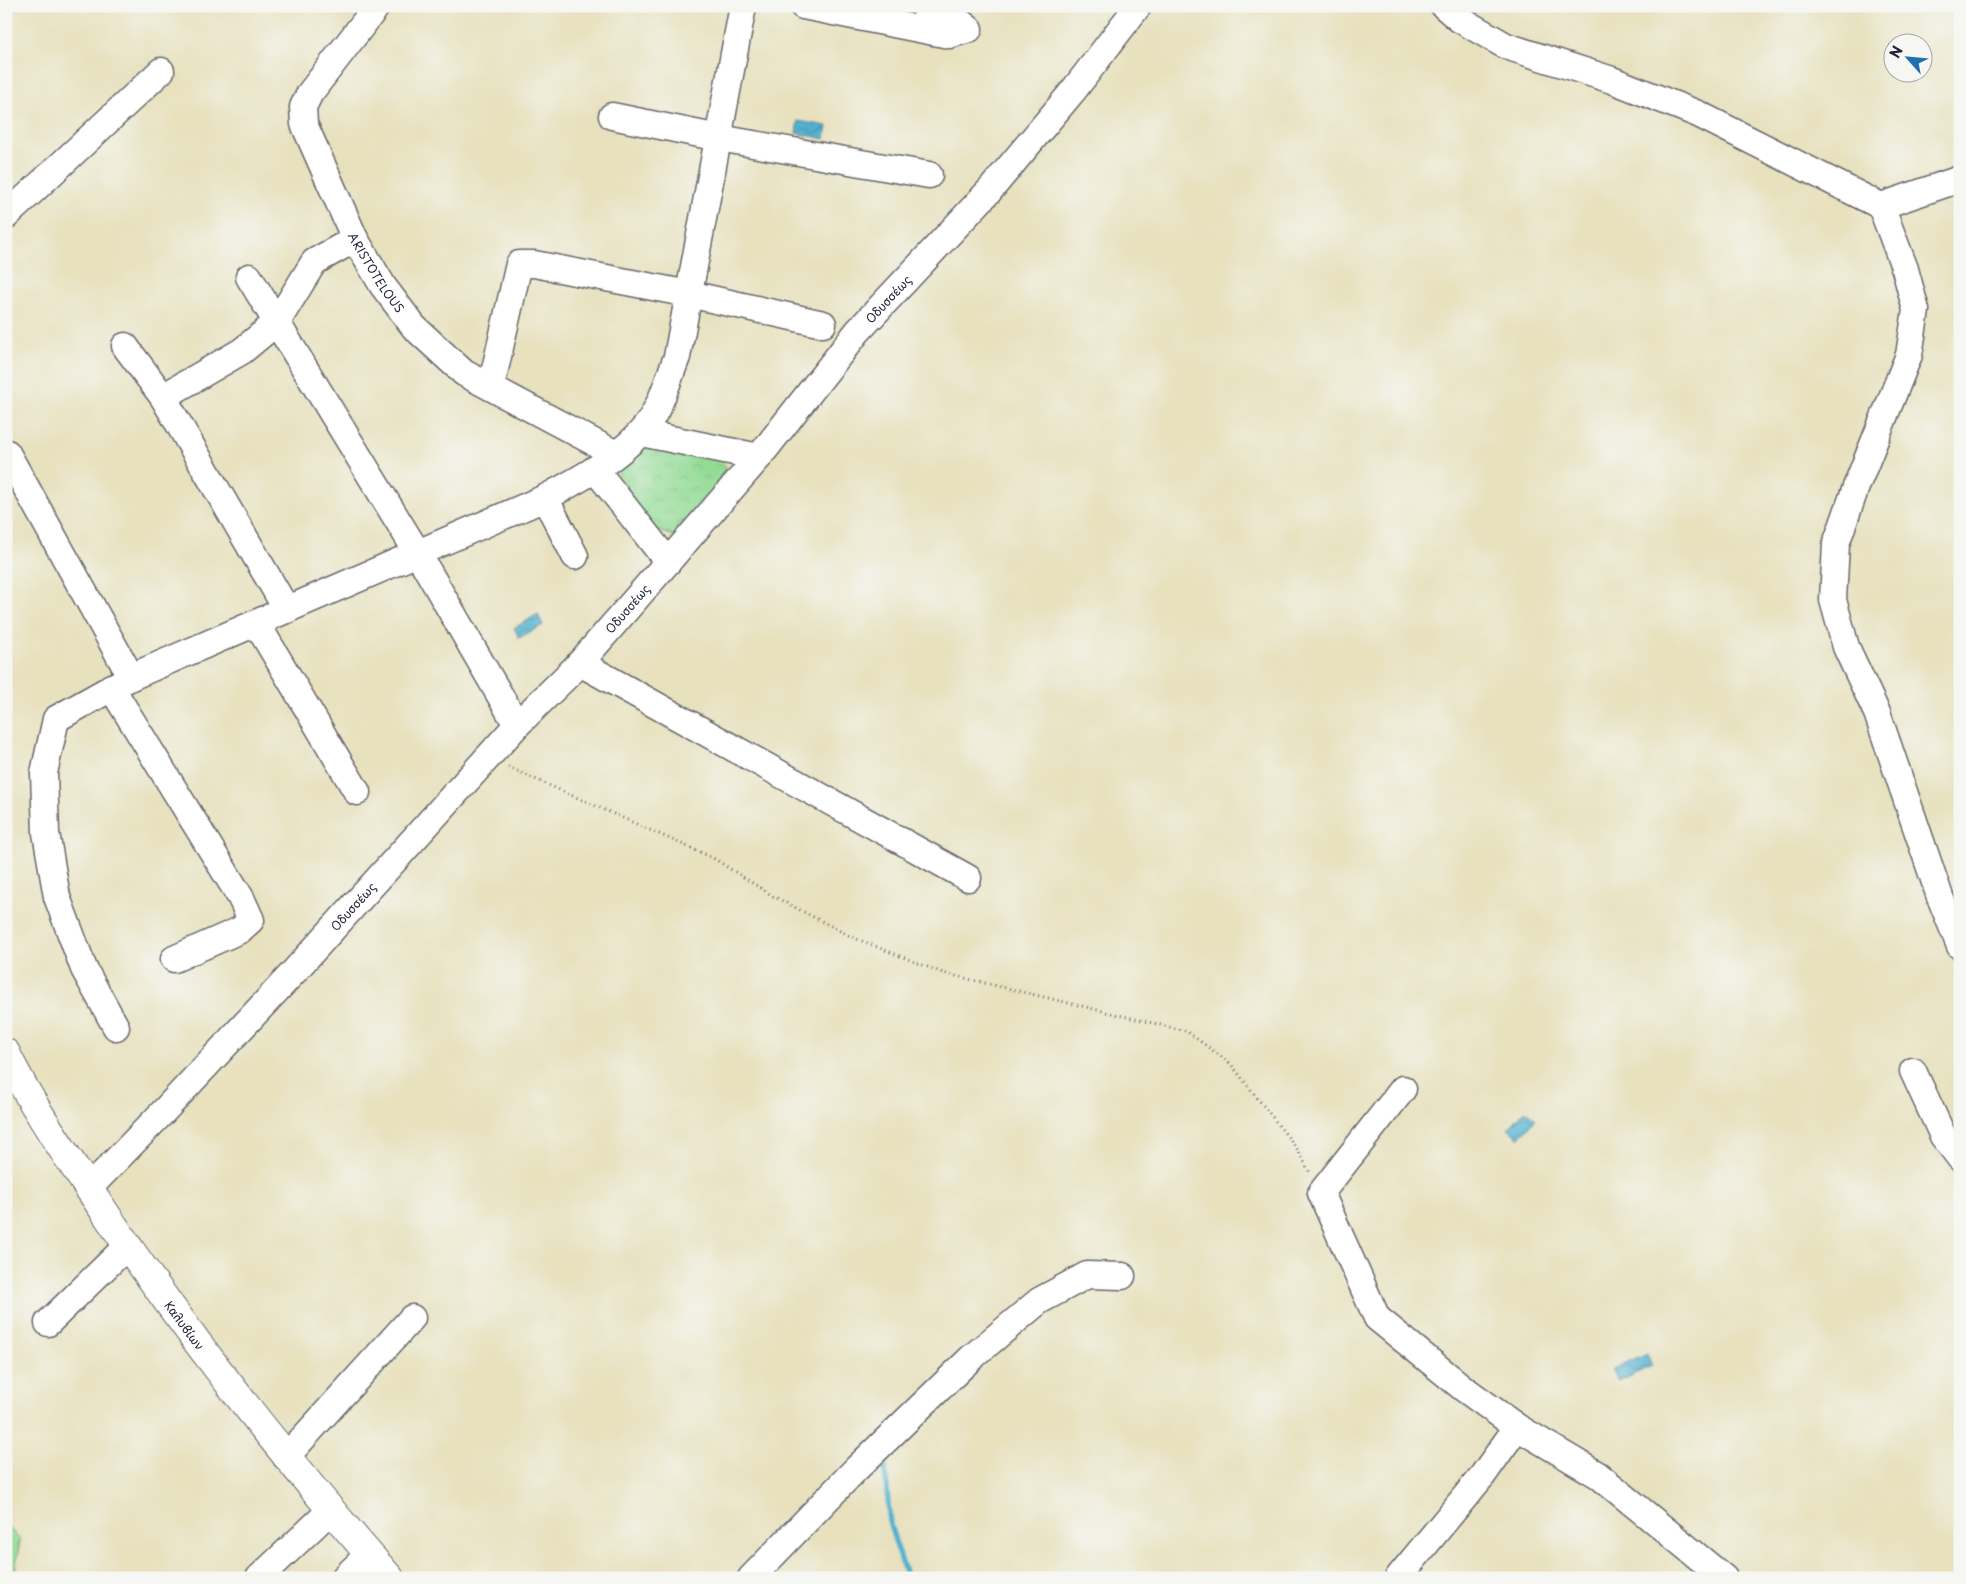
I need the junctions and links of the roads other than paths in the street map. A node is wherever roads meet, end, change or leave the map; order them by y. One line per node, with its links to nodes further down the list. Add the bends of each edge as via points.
1 (377, 6): 14 (street, ARISTOTELOUS, via 303,106 304,124)
2 (743, 6): 9 (street)
3 (803, 6): 4 (street, via 949,35 969,29 946,11)
4 (924, 6)
5 (1138, 6): 25 (street, Οδυσσέως, via 991,189 858,331)
6 (1444, 6): 12 (street, via 1459,19 1506,46 1612,80 1698,114)
7 (161, 71): 13 (street)
8 (612, 116): 9 (street)
9 (719, 138): 10 (street); 16 (street)
10 (929, 175)
11 (1960, 179): 12 (street)
12 (1881, 206): 38 (street, via 1905,269 1916,310 1909,355 1836,544 1833,600 1846,647 1877,713 1936,888)
13 (6, 216)
14 (355, 238): 17 (street, via 314,262); 20 (street, ARISTOTELOUS, via 383,286 414,327 464,373)
15 (249, 277): 17 (street)
16 (689, 294): 18 (street); 20 (street, via 534,264 519,264); 22 (street, via 677,357 655,412)
17 (277, 322): 21 (street, via 242,351); 28 (street)
18 (823, 324)
19 (125, 346): 21 (street)
20 (492, 388): 24 (street, ARISTOTELOUS)
21 (163, 397): 31 (street)
22 (641, 433): 24 (street); 25 (street)
23 (7, 453): 34 (street)
24 (616, 454): 26 (street)
25 (759, 456): 30 (street, Οδυσσέως)
26 (595, 470): 27 (street); 30 (street)
27 (545, 498): 28 (street); 29 (street)
28 (417, 552): 31 (street); 35 (street)
29 (575, 556)
30 (668, 562): 33 (street, Οδυσσέως)
31 (286, 610): 32 (street)
32 (257, 624): 34 (street); 36 (street)
33 (580, 663): 35 (street, Οδυσσέως); 37 (street)
34 (121, 682): 39 (street, via 251,920 240,930); 40 (street, via 56,719 44,774 46,833 57,897 84,969)
35 (517, 725): 45 (street, Οδυσσέως, via 278,990)
36 (357, 792)
37 (968, 878)
38 (1960, 946)
39 (174, 959)
40 (116, 1026)
41 (6, 1053): 45 (main road, Καλυβίων, via 19,1080)
42 (1914, 1071): 44 (street, via 1943,1136)
43 (1403, 1089): 50 (street, via 1321,1193 1377,1318 1463,1388)
44 (1960, 1158)
45 (89, 1188): 46 (main road, Καλυβίων)
46 (128, 1245): 49 (street); 51 (main road, Καλυβίων, via 199,1346)
47 (1122, 1276): 57 (street, via 1087,1275 1039,1301 971,1358 856,1469)
48 (412, 1318): 51 (street)
49 (48, 1323)
50 (1517, 1426): 58 (street, via 1483,1474); 59 (street, via 1598,1475)
51 (286, 1457): 52 (main road, Καλυβίων)
52 (331, 1510): 53 (main road, Καλυβίων); 54 (street)
53 (369, 1554): 55 (street); 56 (main road, Καλυβίων)
54 (259, 1578)
55 (344, 1578)
56 (390, 1578)
57 (752, 1578)
58 (1398, 1578)
59 (1724, 1578)

